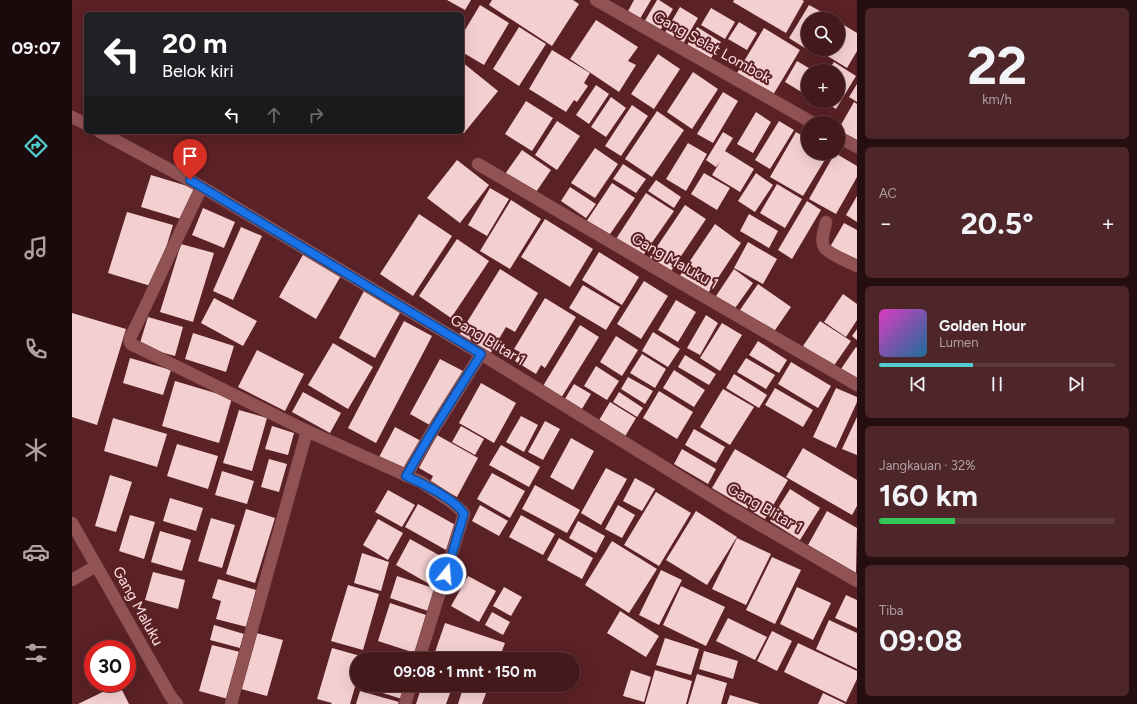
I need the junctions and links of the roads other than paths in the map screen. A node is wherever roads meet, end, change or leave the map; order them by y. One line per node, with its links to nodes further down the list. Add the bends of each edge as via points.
1 (596, 0): 2 (street, Gang Selat Lombok)
2 (801, 116)
3 (72, 117): 4 (street)
4 (84, 123)
5 (104, 134): 9 (street, Gang Blitar 1)
6 (845, 141): 7 (street)
7 (857, 147)
8 (478, 164): 13 (street, Gang Maluku 1)
9 (202, 187): 12 (street, Gang Blitar 1); 14 (street, via 130,342)
10 (826, 222): 11 (street, via 822,239 824,247)
11 (857, 266)
12 (481, 354): 15 (street); 19 (street, Gang Blitar 1, via 729,507)
13 (857, 385)
14 (307, 431): 15 (street); 23 (street)
15 (406, 476): 20 (street, via 421,482 450,501 464,514)
16 (72, 523): 17 (street, Gang Maluku)
17 (96, 566): 18 (street); 22 (street, Gang Maluku, via 170,697)
18 (72, 580)
19 (857, 581)
20 (421, 652)
21 (409, 692): 24 (street)
22 (177, 704)
23 (231, 704)
24 (405, 704)

